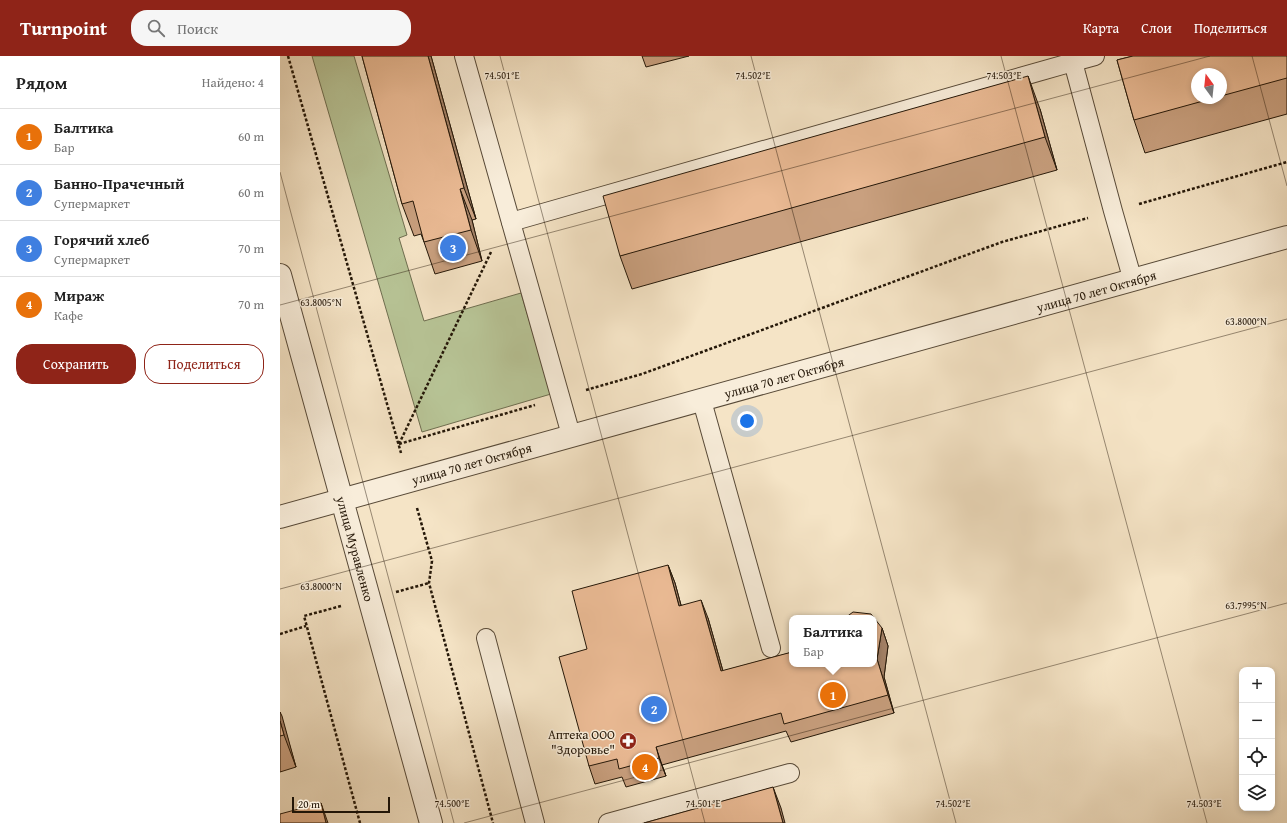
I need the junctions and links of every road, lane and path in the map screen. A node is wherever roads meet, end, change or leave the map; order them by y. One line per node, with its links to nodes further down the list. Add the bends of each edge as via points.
1 (288, 56): 14 (path)
2 (464, 56): 7 (lane)
3 (1094, 56): 4 (lane)
4 (1073, 62): 6 (lane); 7 (lane)
5 (1287, 162): 6 (path)
6 (1113, 211): 10 (lane); 11 (path, via 1002,242 642,374)
7 (510, 218): 11 (lane); 14 (path)
8 (1287, 238): 10 (street, улица 70 лет Октября)
9 (280, 275): 16 (street, улица Муравленко)
10 (1133, 281): 12 (street, улица 70 лет Октября)
11 (560, 397): 13 (lane); 14 (path)
12 (702, 401): 13 (street, улица 70 лет Октября); 22 (lane)
13 (571, 435): 15 (street, улица 70 лет Октября)
14 (399, 444): 15 (path)
15 (409, 481): 16 (street, улица 70 лет Октября); 26 (path, via 432,561 429,583)
16 (342, 500): 17 (street, улица 70 лет Октября); 25 (street, улица Муравленко)
17 (280, 517)
18 (304, 616): 19 (path)
19 (306, 626): 20 (path); 24 (path)
20 (280, 634)
21 (486, 638): 27 (lane)
22 (771, 648)
23 (790, 773): 28 (lane)
24 (360, 823)
25 (431, 823)
26 (493, 823)
27 (535, 823)
28 (608, 823)

